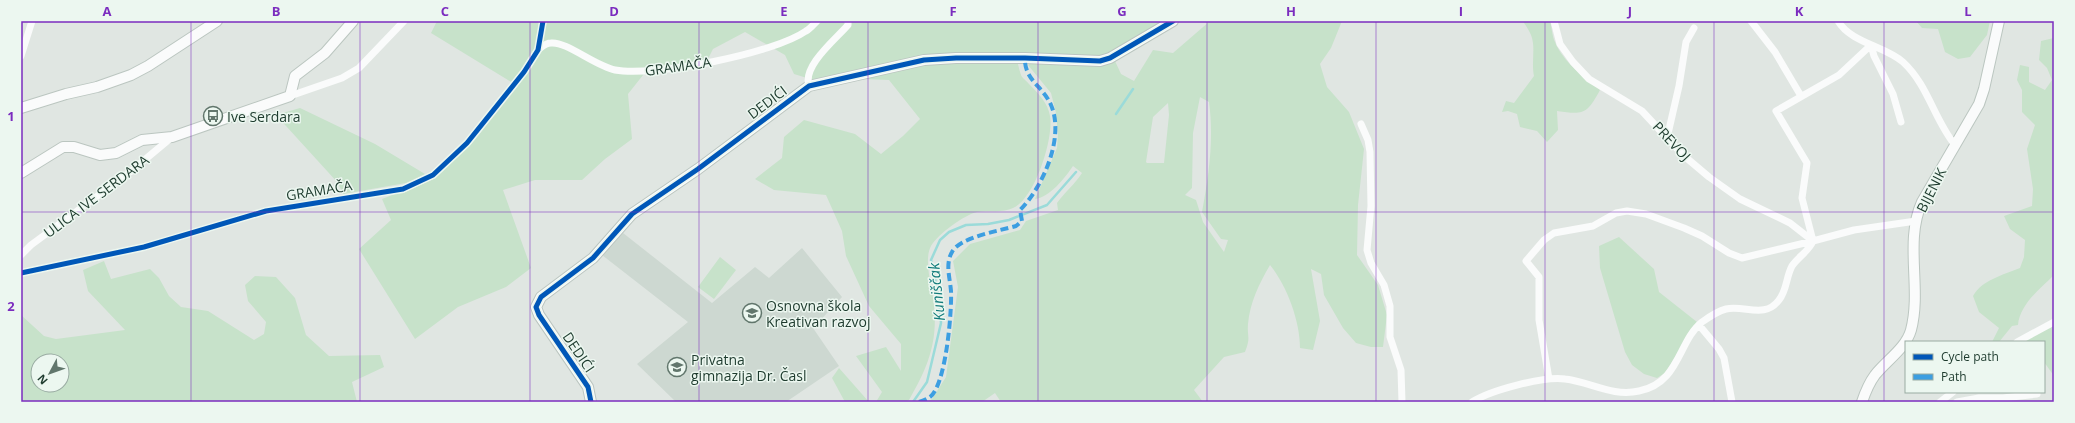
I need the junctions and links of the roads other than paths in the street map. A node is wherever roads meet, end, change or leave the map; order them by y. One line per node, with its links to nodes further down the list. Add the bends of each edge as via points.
1 (32, 21): 16 (street)
2 (217, 21): 20 (street, via 130,75 97,88 66,94)
3 (353, 21): 18 (street, via 325,54 295,76)
4 (404, 21): 18 (street, ULICA IVE SERDARA, via 359,68 342,78)
5 (543, 21): 15 (street, GRAMAČA)
6 (817, 21): 15 (street, GRAMAČA, via 807,31 759,50 697,65 636,72 614,70 599,65 563,45 552,42)
7 (848, 21): 17 (street, via 848,25 818,57 808,74)
8 (1173, 21): 17 (street, DEDIĆI, via 1110,58 1100,61 1017,58 924,60)
9 (1554, 21): 24 (street, PREVOJ, via 1560,44 1581,71 1596,84 1642,111)
10 (1751, 21): 19 (street, via 1775,52)
11 (1838, 21): 14 (street, via 1846,30)
12 (1999, 21): 25 (street, BIJENIK, via 1979,104)
13 (1694, 28): 24 (street, via 1686,42)
14 (1871, 45): 19 (street, via 1839,75); 21 (street, via 1893,94); 25 (street, via 1892,54 1909,68)
15 (538, 50): 30 (street, GRAMAČA, via 524,72 467,143 433,175 403,189 266,211 144,247)
16 (21, 56)
17 (809, 86): 39 (street, DEDIĆI, via 698,169 632,214 592,258 541,298 536,307 539,315 588,387)
18 (290, 96): 23 (street, ULICA IVE SERDARA)
19 (1801, 96): 28 (street, via 1776,111 1807,163 1802,198)
20 (21, 108)
21 (1901, 122)
22 (1361, 124): 40 (street, via 1370,152 1371,211 1367,250 1371,263 1384,285 1390,306 1390,337 1400,370)
23 (172, 137): 26 (street, ULICA IVE SERDARA, via 142,140 116,153 100,155 74,147 63,148); 29 (street, ULICA IVE SERDARA)
24 (1667, 138): 28 (street, PREVOJ, via 1714,181 1740,198 1790,223)
25 (1955, 145): 27 (street, BIJENIK, via 1922,202)
26 (21, 173)
27 (1916, 221): 28 (street, via 1854,230); 33 (street, BIJENIK, via 1914,307)
28 (1813, 241): 32 (street, via 1792,267 1782,296 1772,307 1763,311 1725,309); 36 (street, via 1742,258 1684,228 1646,214 1627,211 1616,213 1593,226 1554,233 1526,260 1539,277 1539,320)
29 (21, 255)
30 (21, 273)
31 (2054, 322): 34 (street)
32 (1699, 324): 36 (street, via 1672,369 1646,390 1620,392 1565,378); 42 (street, via 1724,358)
33 (1906, 341)
34 (2019, 341)
35 (1905, 343): 43 (street, BIJENIK, via 1870,381)
36 (1548, 379): 41 (street, via 1499,390)
37 (1952, 393): 44 (street)
38 (2037, 394): 45 (street)
39 (591, 402)
40 (1402, 402)
41 (1472, 402)
42 (1732, 402)
43 (1862, 402)
44 (1940, 402)
45 (1957, 402)

